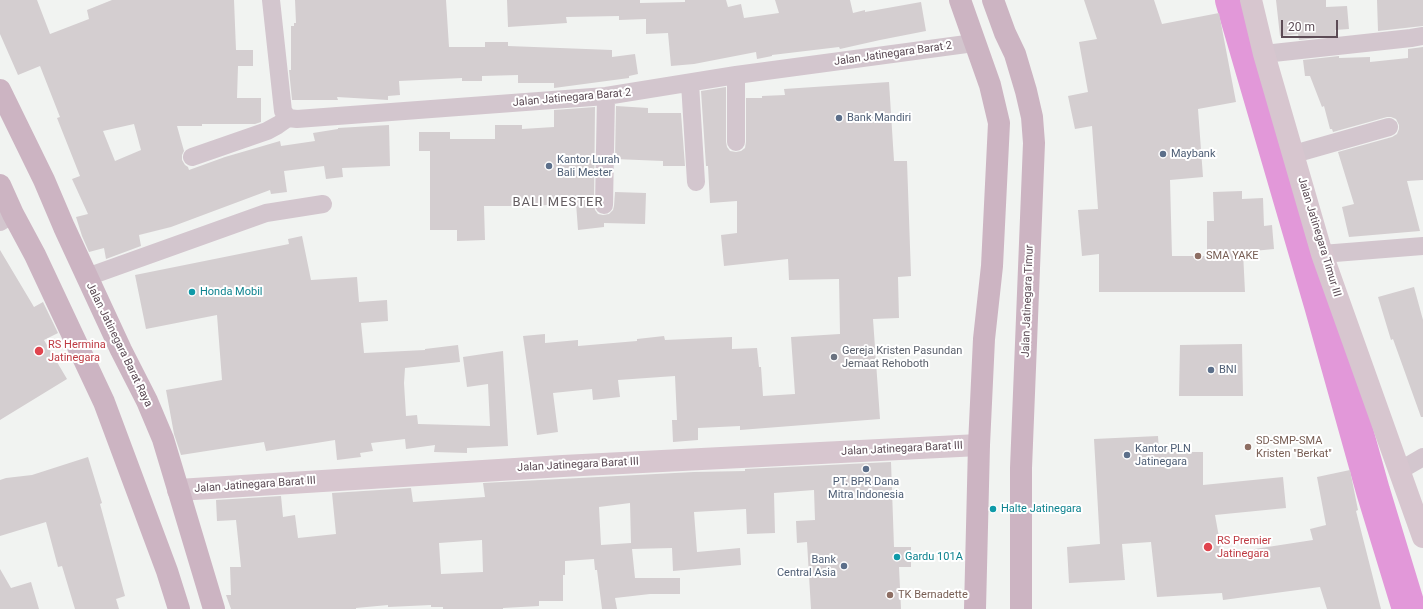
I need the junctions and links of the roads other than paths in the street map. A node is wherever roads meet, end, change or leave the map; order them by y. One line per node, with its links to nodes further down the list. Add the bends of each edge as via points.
1 (271, 0): 12 (street, via 283,111)
2 (960, 0): 6 (main road)
3 (993, 0): 33 (main road, Jalan Jatinegara Timur, via 1015,54 1026,91 1034,143 1021,468)
4 (1252, 0): 7 (street, Jalan Jatinegara Timur III)
5 (1423, 36): 7 (street)
6 (974, 43): 8 (street, Jalan Jatinegara Barat 2); 25 (main road, via 990,85 998,123 992,266 984,339)
7 (1264, 54): 15 (street, Jalan Jatinegara Timur III)
8 (736, 75): 9 (street, Jalan Jatinegara Barat 2); 14 (street)
9 (690, 83): 11 (street, Jalan Jatinegara Barat 2); 17 (street)
10 (0, 90): 24 (main road, Jalan Jatinegara Barat Raya)
11 (606, 96): 12 (street, Jalan Jatinegara Barat 2); 20 (street)
12 (288, 118): 16 (street, via 267,131)
13 (1389, 127): 15 (street)
14 (736, 142)
15 (1294, 154): 23 (street, Jalan Jatinegara Timur III)
16 (192, 157)
17 (696, 182)
18 (0, 185): 21 (main road)
19 (322, 204): 24 (street, via 266,213)
20 (604, 205)
21 (7, 218): 30 (main road, via 35,255 104,402)
22 (1423, 246): 23 (street)
23 (1322, 254): 27 (street, Jalan Jatinegara Timur III)
24 (87, 277): 28 (main road, Jalan Jatinegara Barat Raya, via 147,401 163,439)
25 (979, 445): 28 (street, Jalan Jatinegara Barat III, via 562,466); 32 (main road)
26 (1423, 457): 27 (street)
27 (1399, 471): 29 (street, Jalan Jatinegara Timur III)
28 (178, 490): 31 (main road, Jalan Jatinegara Barat Raya)
29 (1421, 525)
30 (179, 609)
31 (214, 609)
32 (975, 609)
33 (1021, 609)

